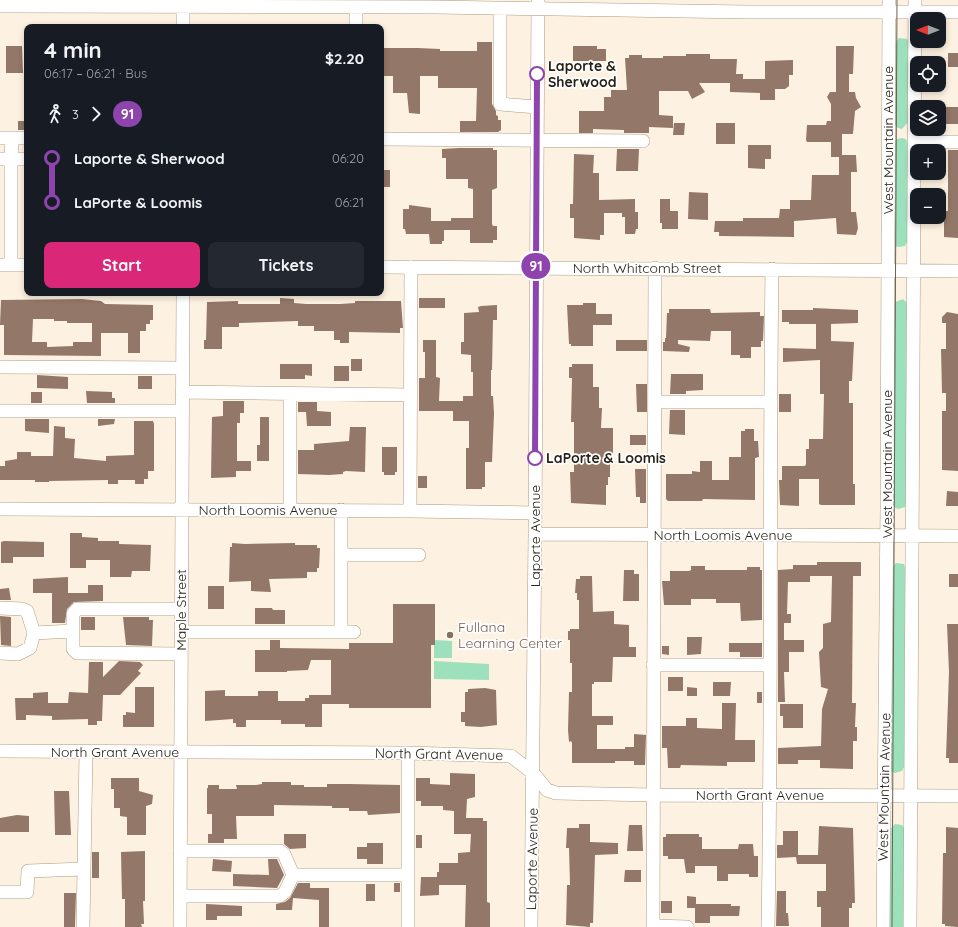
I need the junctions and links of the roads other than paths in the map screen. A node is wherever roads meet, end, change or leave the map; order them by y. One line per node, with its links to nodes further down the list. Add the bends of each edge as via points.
1 (183, 4): 4 (street); 7 (street); 10 (street)
2 (434, 4): 7 (street); 8 (street)
3 (538, 4): 5 (street); 8 (street); 12 (street, Laporte Avenue)
4 (0, 6)
5 (889, 6): 6 (street); 29 (street, West Mountain Avenue)
6 (915, 6): 9 (street); 18 (street, West Mountain Avenue)
7 (356, 8): 11 (street)
8 (500, 9): 12 (street, via 500,104)
9 (958, 12)
10 (183, 24)
11 (356, 24)
12 (537, 107): 17 (street, Laporte Avenue)
13 (6, 138): 14 (street); 20 (street)
14 (24, 138)
15 (384, 138): 17 (street)
16 (644, 141): 17 (street)
17 (537, 142): 26 (street, Laporte Avenue)
18 (914, 142): 19 (street); 30 (street, West Mountain Avenue)
19 (958, 142)
20 (6, 159): 21 (street); 22 (street)
21 (24, 159)
22 (6, 265): 23 (street)
23 (24, 265)
24 (384, 267): 25 (street, North Whitcomb Street)
25 (411, 267): 26 (street, North Whitcomb Street); 37 (street)
26 (536, 268): 27 (street, North Whitcomb Street); 47 (street, Laporte Avenue)
27 (655, 268): 28 (street, North Whitcomb Street); 38 (street)
28 (772, 269): 29 (street, North Whitcomb Street); 39 (street)
29 (888, 271): 30 (street, North Whitcomb Street); 51 (street, West Mountain Avenue)
30 (913, 271): 31 (street, North Whitcomb Street); 52 (street, West Mountain Avenue)
31 (958, 271)
32 (183, 296): 34 (street, Maple Street)
33 (0, 367): 34 (street)
34 (182, 368): 35 (street, Maple Street)
35 (182, 392): 36 (street); 41 (street, Maple Street)
36 (290, 394): 37 (street); 44 (street)
37 (410, 395): 46 (street)
38 (655, 402): 39 (street); 49 (street)
39 (771, 402): 50 (street)
40 (0, 411): 41 (street)
41 (182, 411): 43 (street, Maple Street)
42 (0, 509): 43 (street, North Loomis Avenue)
43 (182, 510): 44 (street, North Loomis Avenue); 57 (street, Maple Street)
44 (290, 510): 45 (street, North Loomis Avenue)
45 (341, 510): 46 (street, North Loomis Avenue); 54 (street)
46 (410, 511): 47 (street, North Loomis Avenue)
47 (535, 513): 48 (street, Laporte Avenue)
48 (535, 534): 49 (street, North Loomis Avenue); 69 (street, Laporte Avenue)
49 (655, 535): 50 (street, North Loomis Avenue); 63 (street)
50 (769, 535): 51 (street, North Loomis Avenue); 64 (street)
51 (887, 535): 52 (street, North Loomis Avenue); 72 (street, West Mountain Avenue)
52 (911, 536): 53 (street, North Loomis Avenue); 73 (street, West Mountain Avenue)
53 (958, 536)
54 (341, 555): 55 (street); 59 (street, via 348,632)
55 (419, 555)
56 (0, 608): 60 (street, via 27,611)
57 (181, 609): 58 (street, via 77,609 73,614); 59 (street, Maple Street)
58 (73, 631): 60 (street); 62 (street, via 73,649 77,653)
59 (182, 632): 62 (street, Maple Street)
60 (34, 633): 61 (street, via 30,648 18,654)
61 (0, 653)
62 (181, 654): 67 (street, Maple Street)
63 (653, 665): 64 (street); 70 (street)
64 (770, 665): 71 (street)
65 (0, 751): 66 (street, North Grant Avenue)
66 (86, 752): 67 (street, North Grant Avenue); 76 (street)
67 (180, 752): 68 (street, North Grant Avenue); 75 (street, Maple Street)
68 (408, 753): 69 (street, North Grant Avenue, via 511,756); 78 (street)
69 (533, 773): 70 (street, North Grant Avenue, via 547,790 556,793); 84 (street, Laporte Avenue)
70 (653, 795): 71 (street, North Grant Avenue); 85 (street)
71 (770, 795): 72 (street, North Grant Avenue); 87 (street)
72 (884, 796): 73 (street, North Grant Avenue); 88 (street, West Mountain Avenue)
73 (911, 796): 74 (street, North Grant Avenue); 89 (street, West Mountain Avenue)
74 (958, 796)
75 (180, 851): 77 (street, via 280,851 284,854); 80 (street, Maple Street)
76 (84, 869): 79 (street, via 28,871 27,892); 81 (street)
77 (292, 875): 78 (street); 80 (street, via 285,892 280,896)
78 (408, 875): 83 (street)
79 (0, 892)
80 (180, 896): 82 (street, Maple Street)
81 (84, 927)
82 (180, 927)
83 (408, 927)
84 (531, 927)
85 (653, 927): 86 (street)
86 (687, 927)
87 (768, 927)
88 (883, 927)
89 (910, 927)

